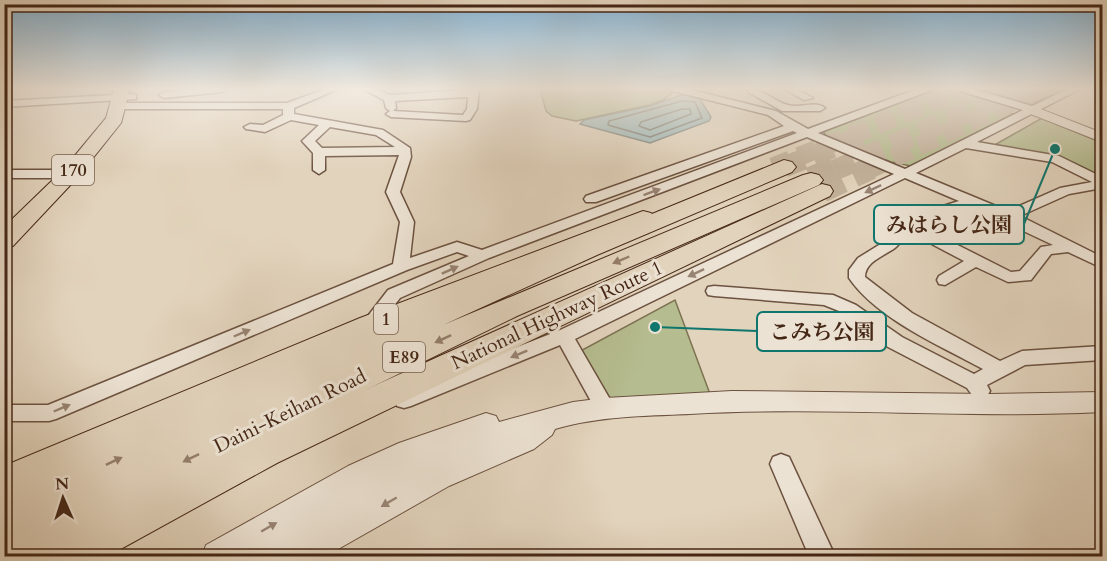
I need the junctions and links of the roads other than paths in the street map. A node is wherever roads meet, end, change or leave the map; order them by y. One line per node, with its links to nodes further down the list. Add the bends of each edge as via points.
1 (116, 115): 23 (highway, 170)
2 (283, 115): 12 (street, via 265,129)
3 (303, 115): 11 (street)
4 (390, 115): 14 (street)
5 (413, 115): 6 (street)
6 (468, 115)
7 (775, 115): 13 (street)
8 (858, 115): 15 (street)
9 (1022, 115): 17 (street)
10 (1046, 115): 16 (street)
11 (328, 123): 14 (street); 19 (street, via 308,141)
12 (250, 127)
13 (794, 128): 15 (street); 26 (street)
14 (379, 132): 18 (street)
15 (809, 134): 21 (street); 32 (street, one-way to 15)
16 (1102, 138)
17 (964, 144): 21 (street); 25 (street, via 1055,159)
18 (405, 151): 19 (street); 35 (street, via 393,192 407,222)
19 (319, 152): 20 (street)
20 (319, 170)
21 (906, 173): 27 (street); 40 (street, one-way to 40)
22 (4, 174): 23 (street)
23 (70, 174): 30 (highway, 170)
24 (797, 176): 39 (highway, 1); 48 (highway, National Highway Route 1); 51 (highway, Daini-Keihan Road / E89, one-way to 24, via 487,291); 52 (highway, Daini-Keihan Road / E89, one-way to 52, via 281,414)
25 (1102, 183): 28 (street, via 1065,191)
26 (591, 199)
27 (971, 201): 28 (street); 29 (street)
28 (1008, 216): 31 (street)
29 (905, 224): 33 (street); 42 (street, via 892,243 864,261 857,270 857,278 896,311)
30 (4, 241)
31 (1071, 248): 33 (street, via 1046,250 1025,276 1008,277); 34 (street)
32 (483, 255): 35 (street, via 457,247); 39 (street, one-way to 32, via 394,294)
33 (976, 260): 37 (street)
34 (1102, 263): 36 (street)
35 (401, 267): 46 (street, one-way to 35, via 49,413)
36 (1102, 279)
37 (945, 280)
38 (714, 291): 43 (street, via 827,299 850,309 895,342)
39 (370, 326): 50 (highway, 1)
40 (564, 336): 45 (street); 48 (street, one-way to 48)
41 (1102, 353): 42 (street, via 1034,356)
42 (999, 369): 43 (street)
43 (982, 394): 44 (street); 45 (street)
44 (1102, 402)
45 (605, 408): 47 (street)
46 (4, 413)
47 (551, 418): 54 (street, one-way to 47, via 358,475 409,451 492,422); 55 (street, via 482,438 384,482); 56 (street, one-way to 56, via 531,439 472,461 394,499)
48 (264, 452): 53 (highway, National Highway Route 1)
49 (781, 464): 57 (street)
50 (4, 484)
51 (4, 512)
52 (4, 550)
53 (68, 556)
54 (218, 556)
55 (257, 556)
56 (298, 556)
57 (822, 556)

